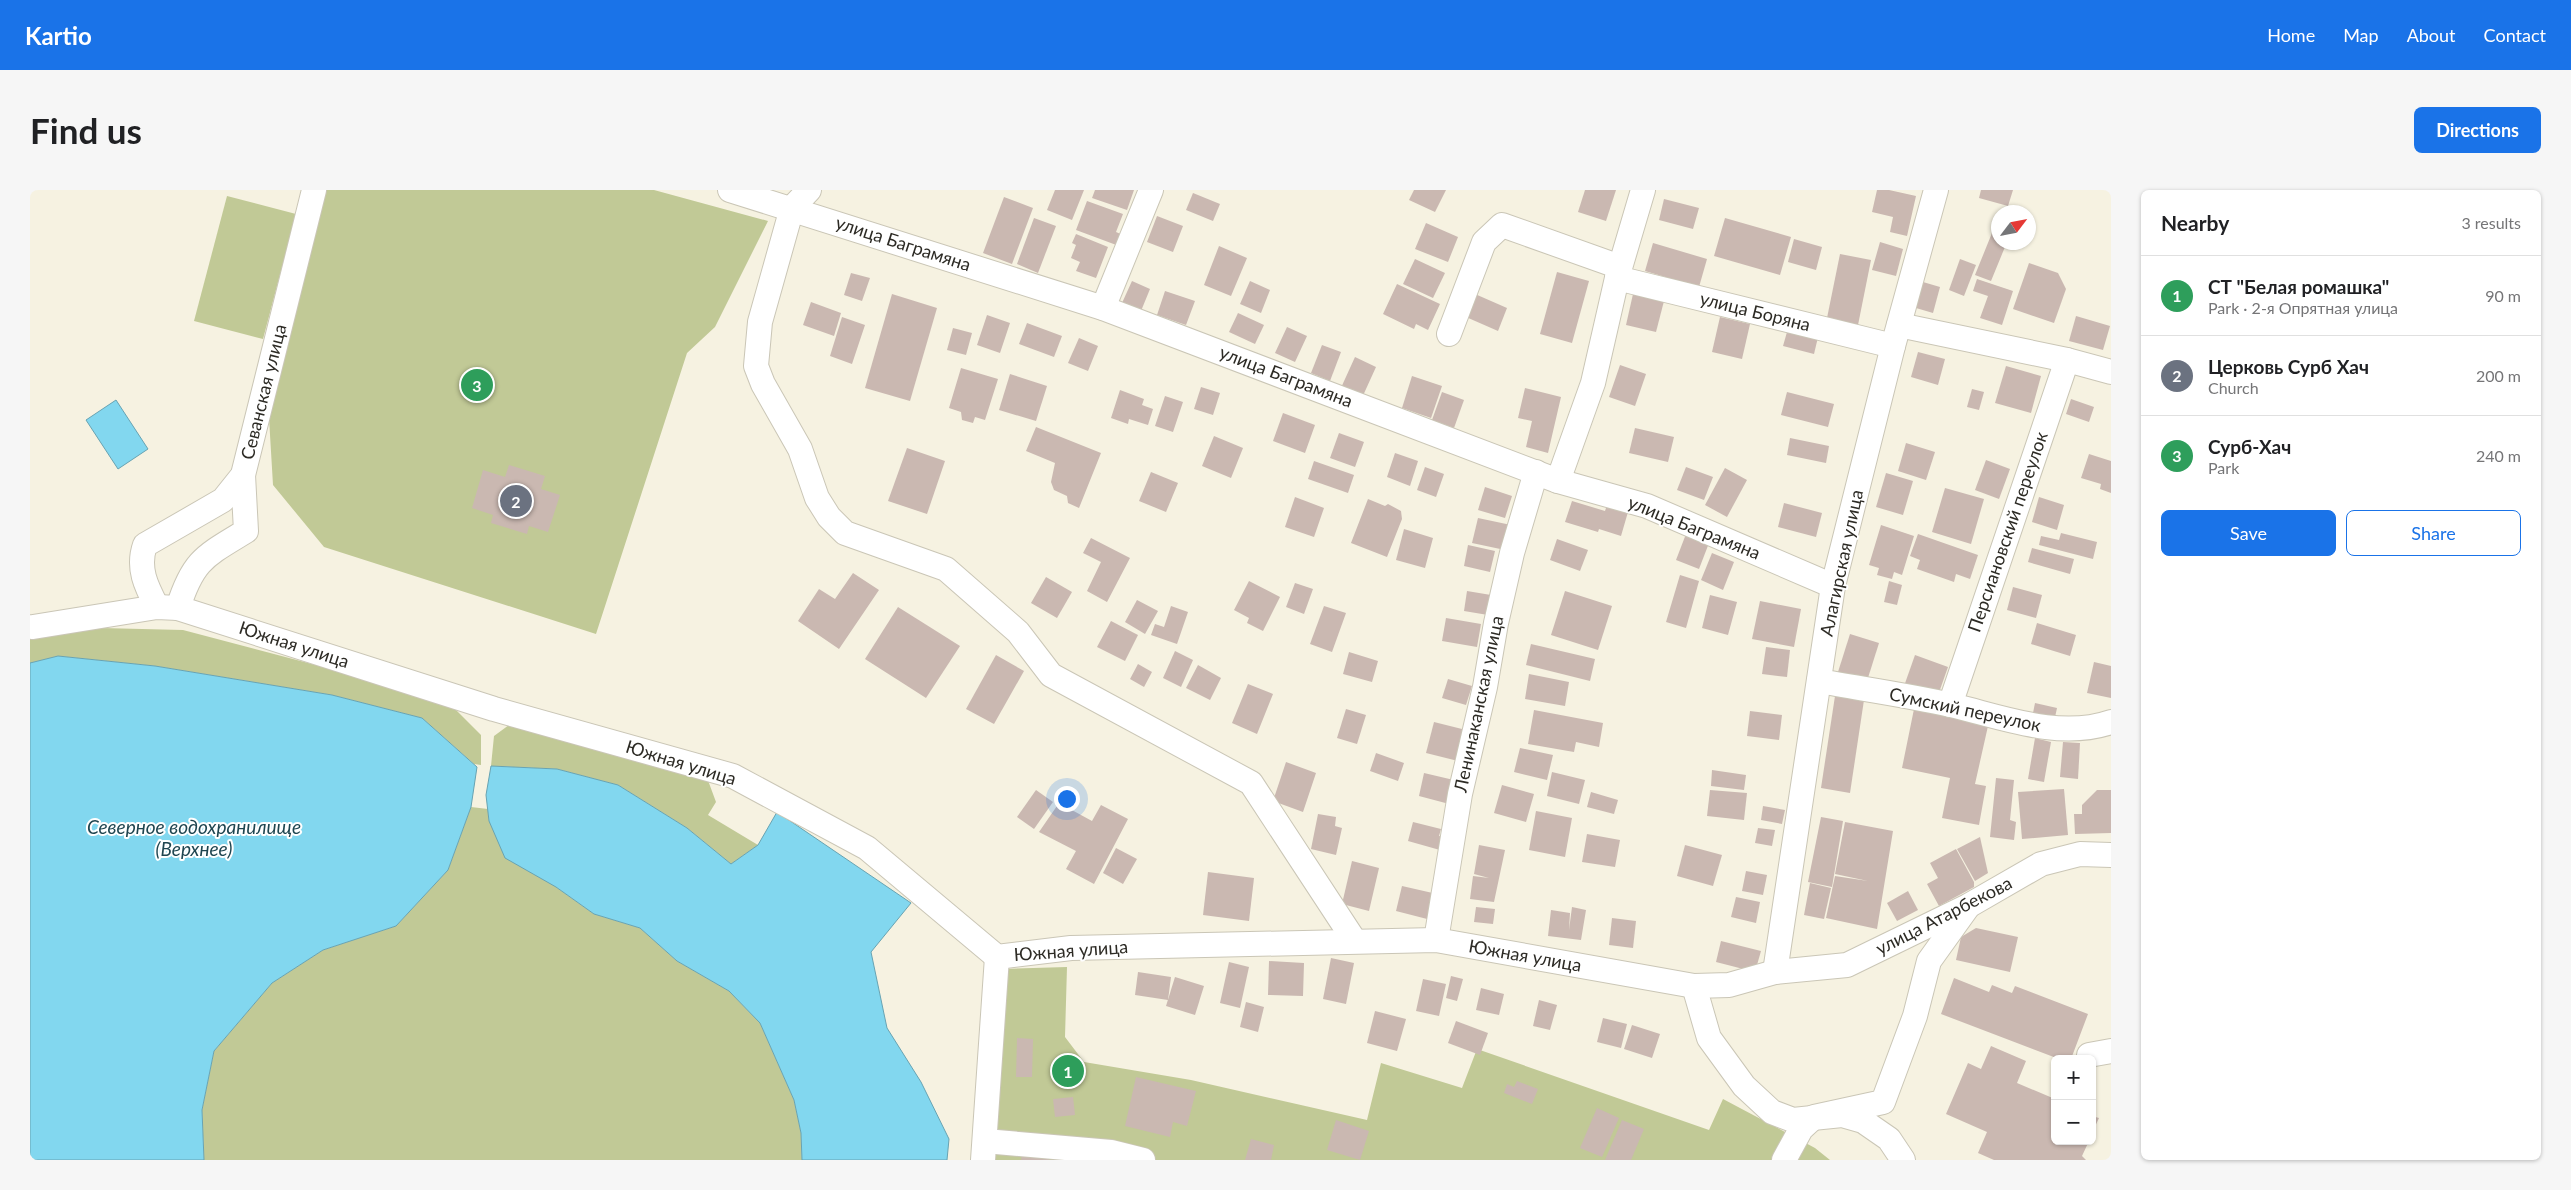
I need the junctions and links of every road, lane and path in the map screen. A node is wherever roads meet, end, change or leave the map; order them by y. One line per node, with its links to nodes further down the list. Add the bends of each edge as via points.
1 (314, 190): 15 (street, Севанская улица)
2 (730, 190): 7 (street, улица Баграмяна)
3 (809, 190): 7 (street)
4 (1151, 190): 9 (street)
5 (1643, 190): 8 (street)
6 (1936, 190): 11 (street, Алагирская улица)
7 (792, 208): 9 (street, улица Баграмяна); 25 (street, via 760,322 756,366 800,449 817,498 830,517 845,533 946,569 1018,632 1051,676 1251,783)
8 (1618, 273): 10 (street, via 1502,225 1484,242); 11 (street, улица Боряна); 16 (street, via 1593,383)
9 (1103, 308): 14 (street, улица Баграмяна)
10 (1449, 334)
11 (1896, 335): 12 (street, улица Боряна); 17 (street, Алагирская улица)
12 (2067, 360): 13 (street, улица Боряна); 21 (street, Персиановский переулок)
13 (2111, 372)
14 (1536, 472): 16 (street, улица Баграмяна); 26 (street, Ленинаканская улица, via 1496,622 1485,687 1460,794)
15 (243, 475): 18 (street, via 246,531 213,551 195,567 185,586); 18 (street, Севанская улица, via 223,500 145,545 141,557 144,581)
16 (1558, 481): 17 (street, улица Баграмяна, via 1647,506)
17 (1833, 586): 20 (street, Алагирская улица)
18 (167, 607): 19 (street, Южная улица); 27 (street, Южная улица, via 494,709 733,776 867,848)
19 (33, 627)
20 (1819, 681): 21 (street, Сумский переулок); 28 (street, Алагирская улица)
21 (1950, 705): 22 (street, Сумский переулок, via 2039,727 2092,729)
22 (2111, 722)
23 (2111, 855): 24 (street, улица Атарбекова, via 2080,854 2041,864)
24 (1968, 906): 28 (street, улица Атарбекова, via 1848,965); 30 (street, via 1929,961 1915,1016 1883,1102)
25 (1354, 940): 26 (street, Южная улица); 27 (street, Южная улица, via 1071,948)
26 (1436, 940): 29 (street, Южная улица)
27 (997, 957): 31 (street)
28 (1775, 972): 29 (street, Южная улица, via 1729,985)
29 (1694, 986): 30 (street, via 1709,1038 1744,1086 1772,1112 1793,1120)
30 (1814, 1117): 33 (street, via 1802,1129); 34 (street, via 1842,1115 1863,1121 1889,1139)
31 (984, 1151): 32 (street, via 1111,1152)
32 (1143, 1160)
33 (1784, 1160)
34 (1903, 1160)

